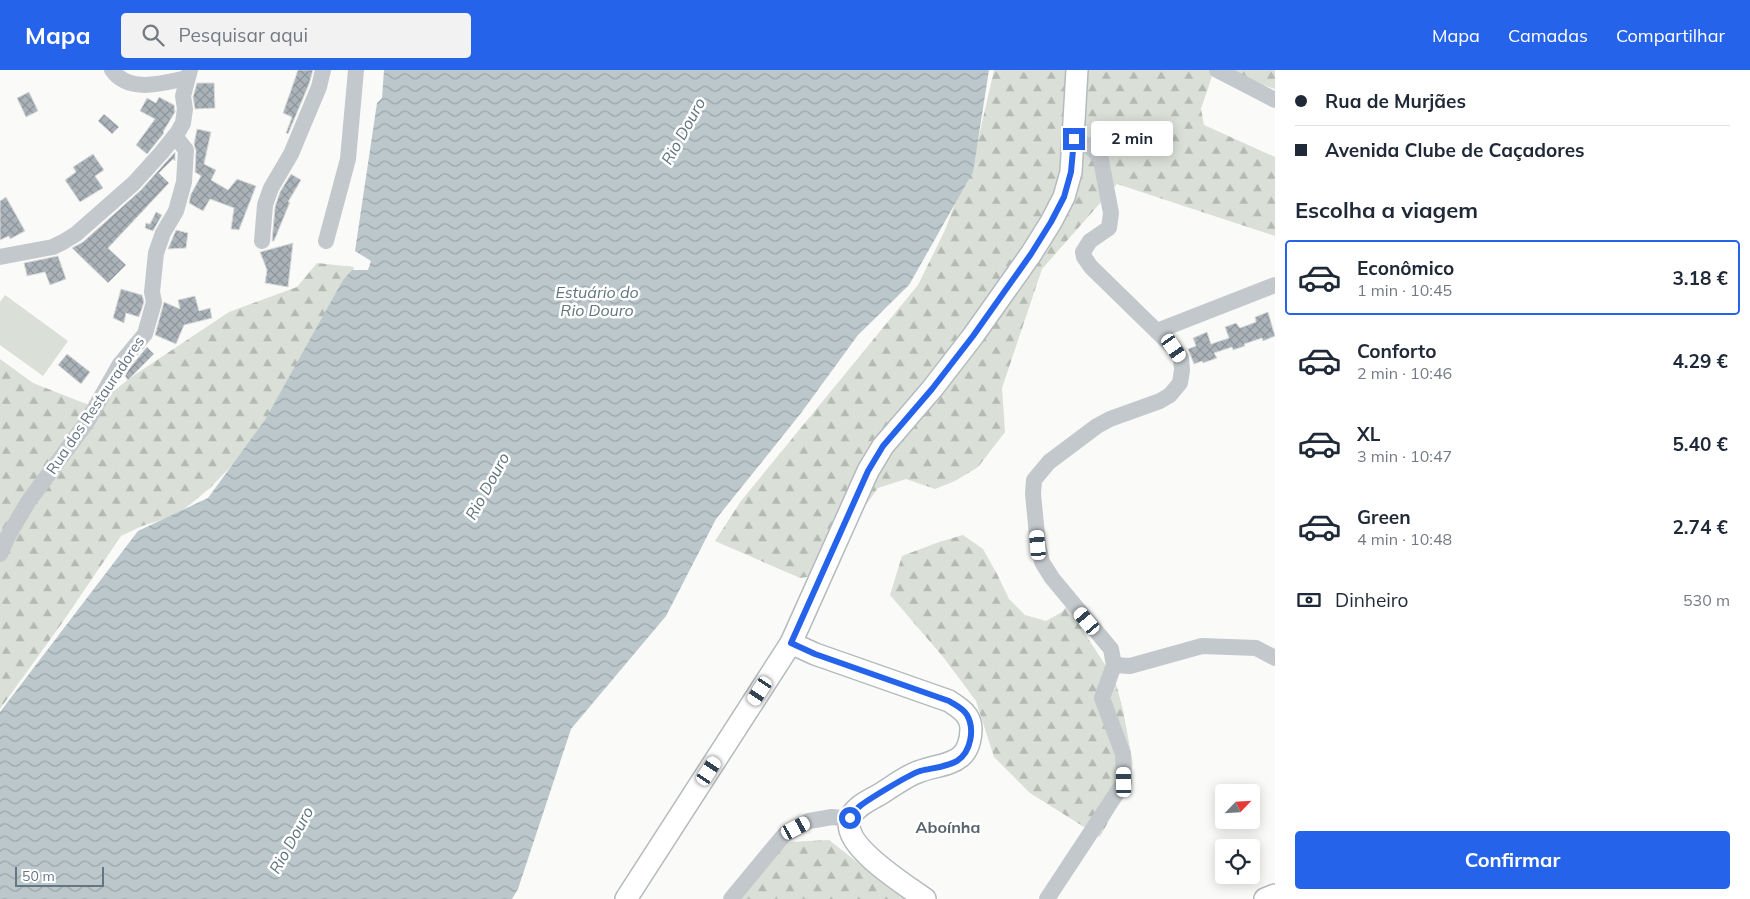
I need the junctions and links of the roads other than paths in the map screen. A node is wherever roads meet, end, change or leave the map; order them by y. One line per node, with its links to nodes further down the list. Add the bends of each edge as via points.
1 (112, 70): 6 (street, via 125,82 145,86)
2 (323, 70): 10 (street, via 291,154 271,188 265,205)
3 (356, 70): 11 (street, via 348,159)
4 (1077, 70): 9 (main road)
5 (1217, 70): 7 (street)
6 (188, 74): 8 (street, via 183,96 183,122)
7 (1275, 100)
8 (175, 136): 12 (street, via 134,184 76,234 53,247); 15 (street, Rua dos Restauradores, via 186,150 184,182 176,211 156,253 154,302 145,334 120,364 87,422 28,502)
9 (1074, 139): 14 (street, via 1087,145 1101,160 1111,213 1109,228 1090,241 1083,252 1084,257); 16 (main road, via 1071,172 1064,197 1051,222 973,336 883,446 868,471)
10 (262, 241)
11 (326, 241)
12 (0, 257)
13 (1275, 285): 14 (street)
14 (1157, 331): 18 (street, via 1181,358 1180,383 1160,401 1115,416 1097,426 1049,462 1034,480 1042,562 1111,649)
15 (0, 554)
16 (791, 643): 19 (main road, via 949,701 961,708 971,725 971,738 958,760 918,772 859,807); 21 (main road)
17 (1275, 658): 18 (street, via 1256,648 1202,646 1130,666)
18 (1114, 665): 24 (street, via 1102,698 1123,754 1124,782)
19 (850, 818): 22 (street, via 809,821 784,835); 23 (main road, via 853,838 869,858)
20 (1275, 895): 25 (main road)
21 (626, 899)
22 (731, 899)
23 (925, 899)
24 (1047, 899)
25 (1265, 899)

